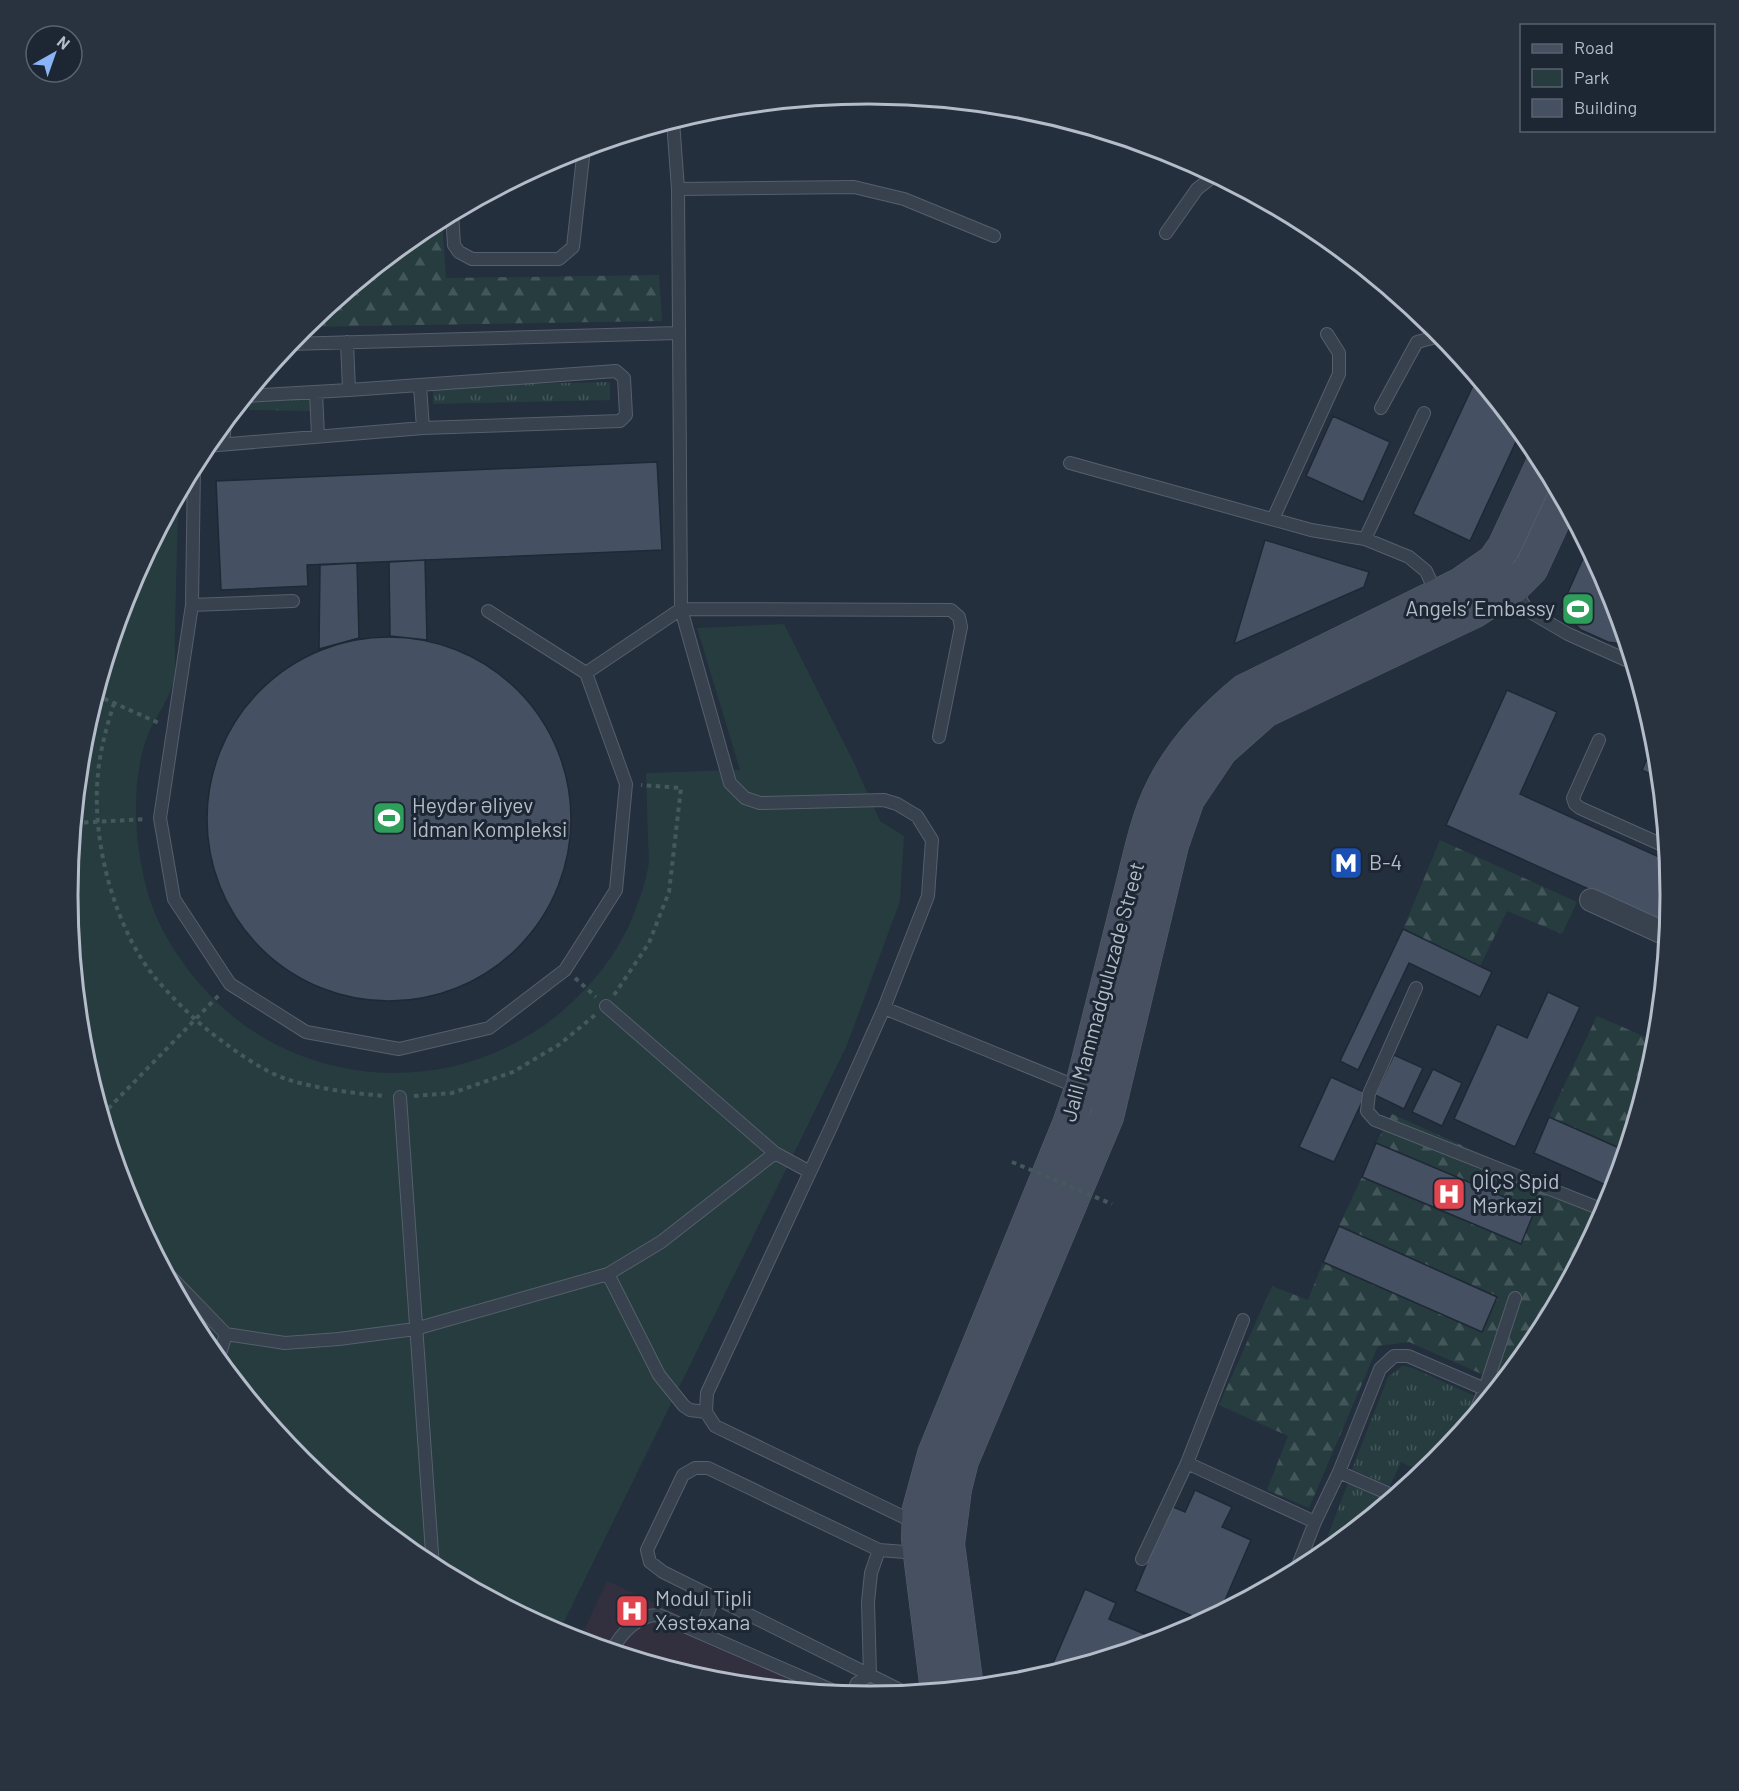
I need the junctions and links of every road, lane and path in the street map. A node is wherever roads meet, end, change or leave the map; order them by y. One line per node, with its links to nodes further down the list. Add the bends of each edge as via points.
1 (674, 129): 4 (lane)
2 (583, 158): 5 (lane, via 573,248 560,259 472,259 454,245)
3 (1208, 180): 6 (lane)
4 (678, 189): 7 (lane, via 854,187 904,199); 8 (lane)
5 (453, 223)
6 (1166, 233)
7 (994, 236)
8 (678, 333): 11 (lane); 34 (lane)
9 (1327, 334): 27 (lane, via 1339,353 1338,374)
10 (1431, 338): 17 (lane, via 1417,342)
11 (347, 342): 12 (lane); 14 (lane)
12 (303, 344)
13 (420, 386): 14 (lane); 19 (lane); 19 (lane, via 616,371 624,378 626,415 620,421)
14 (349, 390): 15 (lane)
15 (316, 392): 16 (lane); 20 (lane)
16 (257, 395)
17 (1381, 408)
18 (1424, 412): 28 (lane)
19 (423, 428): 20 (lane)
20 (318, 436): 22 (lane)
21 (223, 439): 22 (lane)
22 (223, 443)
23 (1070, 463): 27 (lane)
24 (1538, 473): 29 (main road, Jalil Mammadguluzade Street)
25 (194, 484): 33 (lane)
26 (1559, 508): 30 (main road, Jalil Mammadguluzade Street, via 1531,569)
27 (1273, 519): 28 (lane)
28 (1365, 539): 31 (lane, via 1409,557 1426,571)
29 (1494, 561): 30 (main road); 31 (main road, Jalil Mammadguluzade Street)
30 (1513, 587): 36 (lane, via 1527,610); 78 (main road, Jalil Mammadguluzade Street, via 1473,612 1264,711 1221,750 1188,800 1172,845 1107,1117 962,1461 955,1489)
31 (1437, 595): 56 (main road, Jalil Mammadguluzade Street, via 1244,692 1223,708 1182,754 1161,790 1145,838)
32 (293, 601): 33 (lane)
33 (192, 605): 40 (lane)
34 (681, 609): 37 (lane); 41 (lane, via 951,610 959,617 961,627); 54 (lane, via 730,783 745,798 760,803 884,800 917,816 932,840 928,896)
35 (488, 611): 37 (lane)
36 (1624, 659)
37 (586, 673): 43 (lane)
38 (103, 698): 39 (path)
39 (114, 703): 40 (path); 45 (path, via 98,775)
40 (174, 729): 44 (lane)
41 (939, 737)
42 (1599, 740): 47 (lane, via 1573,798 1575,804)
43 (626, 784): 50 (lane, via 616,890); 53 (path, via 681,788 678,827 669,892 649,943)
44 (160, 818): 45 (path); 51 (lane, via 174,899)
45 (98, 822): 46 (path); 55 (path, via 112,894 132,941 156,979)
46 (82, 823)
47 (1659, 843)
48 (1591, 900): 49 (street)
49 (1660, 931)
50 (566, 970): 51 (lane, via 489,1028 399,1049 306,1032); 53 (path)
51 (230, 984): 55 (path)
52 (1416, 988): 63 (lane, via 1369,1094 1367,1111 1375,1120)
53 (606, 1006): 57 (path, via 560,1044 513,1072 452,1093); 59 (lane)
54 (884, 1008): 56 (lane); 61 (lane)
55 (195, 1020): 57 (path, via 233,1051 284,1078 325,1089); 58 (path)
56 (1081, 1089): 78 (main road, Jalil Mammadguluzade Street, via 934,1454 919,1509)
57 (400, 1098): 68 (lane)
58 (108, 1109)
59 (775, 1153): 61 (lane); 64 (lane, via 661,1242)
60 (1011, 1162): 62 (path, bridge)
61 (810, 1173): 73 (lane, via 707,1393)
62 (1112, 1204)
63 (1597, 1207)
64 (608, 1274): 68 (lane); 73 (lane, via 659,1375 684,1406)
65 (184, 1290): 69 (lane)
66 (1515, 1298): 71 (lane)
67 (1243, 1320): 74 (lane)
68 (415, 1329): 69 (lane, via 285,1343); 80 (lane)
69 (226, 1334): 70 (lane)
70 (221, 1349)
71 (1492, 1383)
72 (1487, 1390): 75 (lane, via 1408,1356 1394,1356 1380,1369)
73 (706, 1412): 78 (lane, via 715,1426)
74 (1187, 1463): 77 (lane); 81 (lane)
75 (1339, 1472): 76 (lane); 77 (lane)
76 (1387, 1493)
77 (1315, 1522): 82 (lane)
78 (929, 1535): 79 (lane); 87 (main road, Jalil Mammadguluzade Street, via 948,1544); 88 (main road, Jalil Mammadguluzade Street)
79 (879, 1550): 83 (lane, via 708,1468 695,1468 683,1475 647,1550 650,1562 663,1572); 86 (lane, via 871,1573 868,1602)
80 (432, 1555)
81 (1142, 1559)
82 (1300, 1559)
83 (714, 1597): 84 (lane); 86 (lane)
84 (700, 1633): 85 (lane, via 651,1615 625,1631); 89 (lane)
85 (616, 1645)
86 (870, 1675): 90 (lane); 91 (lane)
87 (966, 1681)
88 (937, 1683)
89 (820, 1685)
90 (855, 1686)
91 (892, 1686)

